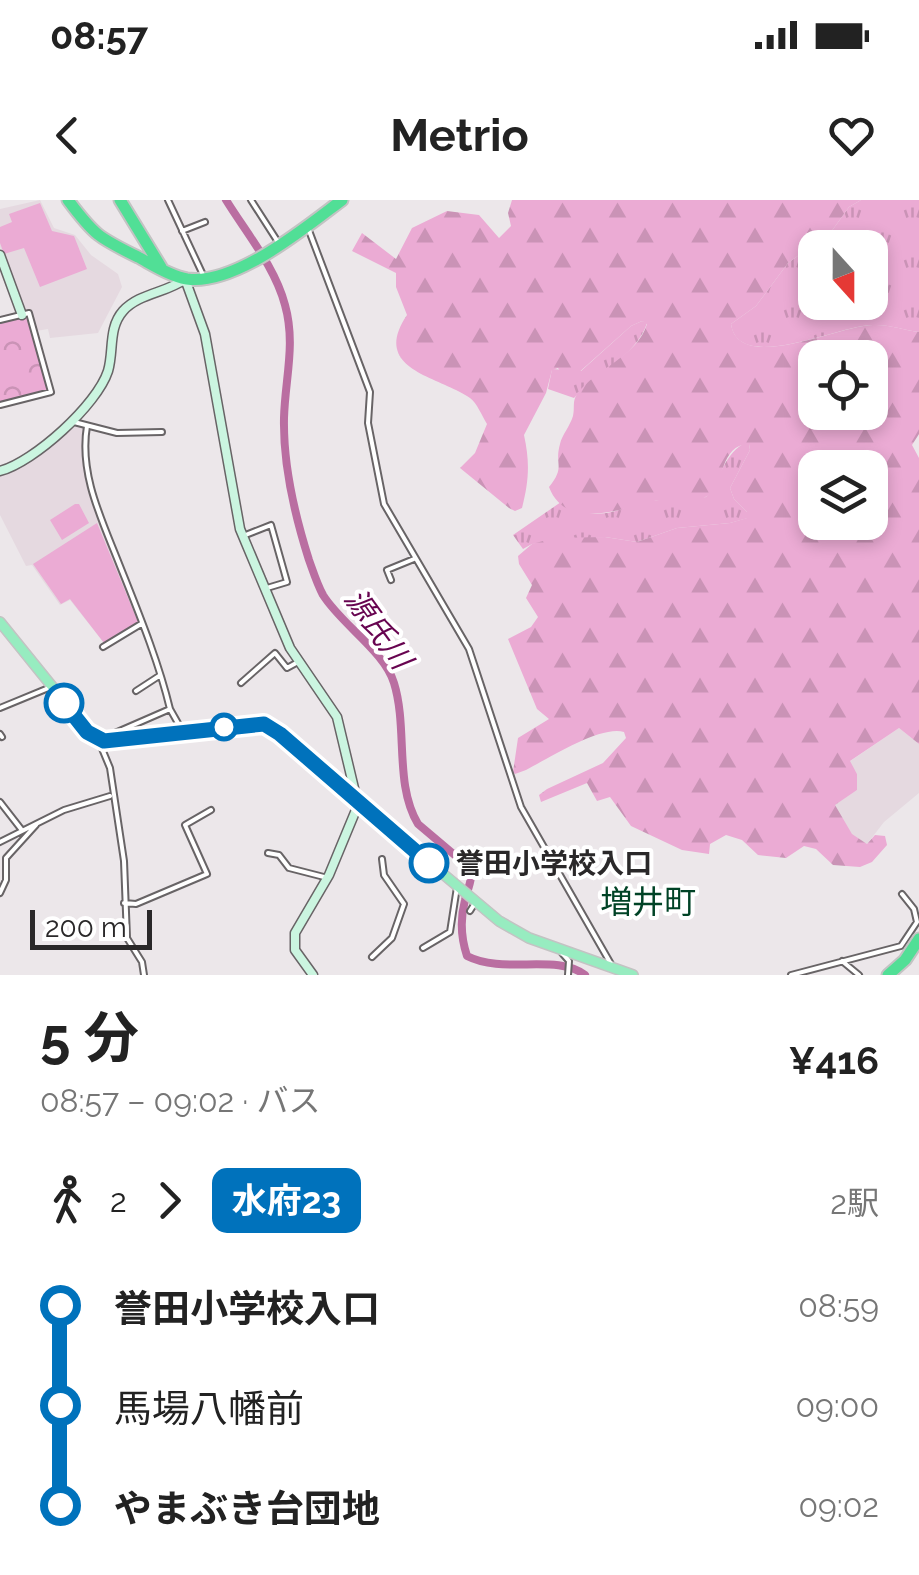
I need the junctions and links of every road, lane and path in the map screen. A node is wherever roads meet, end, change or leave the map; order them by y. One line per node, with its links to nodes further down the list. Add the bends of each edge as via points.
1 (68, 200): 11 (highway, via 94,234)
2 (120, 200): 11 (highway)
3 (168, 200): 8 (street)
4 (252, 200): 9 (street)
5 (342, 200): 7 (highway)
6 (206, 222): 8 (street)
7 (308, 228): 9 (highway); 22 (street, via 370,392 368,423 384,504)
8 (182, 231): 12 (street)
9 (281, 246): 12 (highway)
10 (0, 256): 14 (street)
11 (157, 265): 13 (highway)
12 (204, 277): 13 (highway)
13 (186, 279): 17 (street, via 121,313 106,375); 21 (street, via 208,345)
14 (22, 315): 15 (street); 16 (street, via 30,313 51,392)
15 (0, 320)
16 (0, 405)
17 (74, 422): 18 (street); 20 (street)
18 (87, 426): 19 (street); 26 (street, via 84,450 98,518)
19 (162, 432)
20 (0, 471)
21 (242, 536): 24 (street); 24 (street, via 271,525 287,582)
22 (415, 559): 23 (street, via 387,570); 56 (street, via 469,649 521,807)
23 (391, 580)
24 (265, 589): 28 (street)
25 (0, 622): 31 (main road)
26 (141, 624): 27 (street); 29 (street)
27 (103, 646)
28 (298, 662): 30 (street, via 287,668 275,653); 39 (street, via 340,726)
29 (159, 676): 32 (street); 34 (street)
30 (241, 683)
31 (51, 687): 33 (street); 36 (main road)
32 (136, 691)
33 (0, 708)
34 (170, 709): 35 (street); 36 (street)
35 (183, 732): 36 (main road); 39 (main road, via 264,724)
36 (99, 740): 37 (street)
37 (112, 795): 41 (street); 50 (street)
38 (0, 802): 42 (street)
39 (358, 802): 46 (street); 47 (main road)
40 (210, 810): 50 (street, via 185,825 207,874)
41 (40, 821): 42 (street); 48 (street, via 6,858)
42 (22, 829): 43 (street)
43 (0, 842)
44 (268, 853): 46 (street, via 289,868)
45 (382, 860): 54 (street, via 404,904 392,938)
46 (328, 878): 58 (street, via 293,940)
47 (458, 888): 52 (street, via 450,932); 53 (main road, via 510,929)
48 (0, 894)
49 (902, 894): 55 (street, via 916,914 908,938 893,950)
50 (124, 903): 57 (street, via 126,938)
51 (919, 939): 63 (highway)
52 (423, 948)
53 (561, 950): 56 (main road); 59 (street)
54 (372, 957)
55 (842, 961): 61 (street); 62 (street)
56 (614, 968): 60 (main road)
57 (144, 975)
58 (313, 975)
59 (568, 975)
60 (633, 975)
61 (791, 975)
62 (859, 975)
63 (888, 975)

